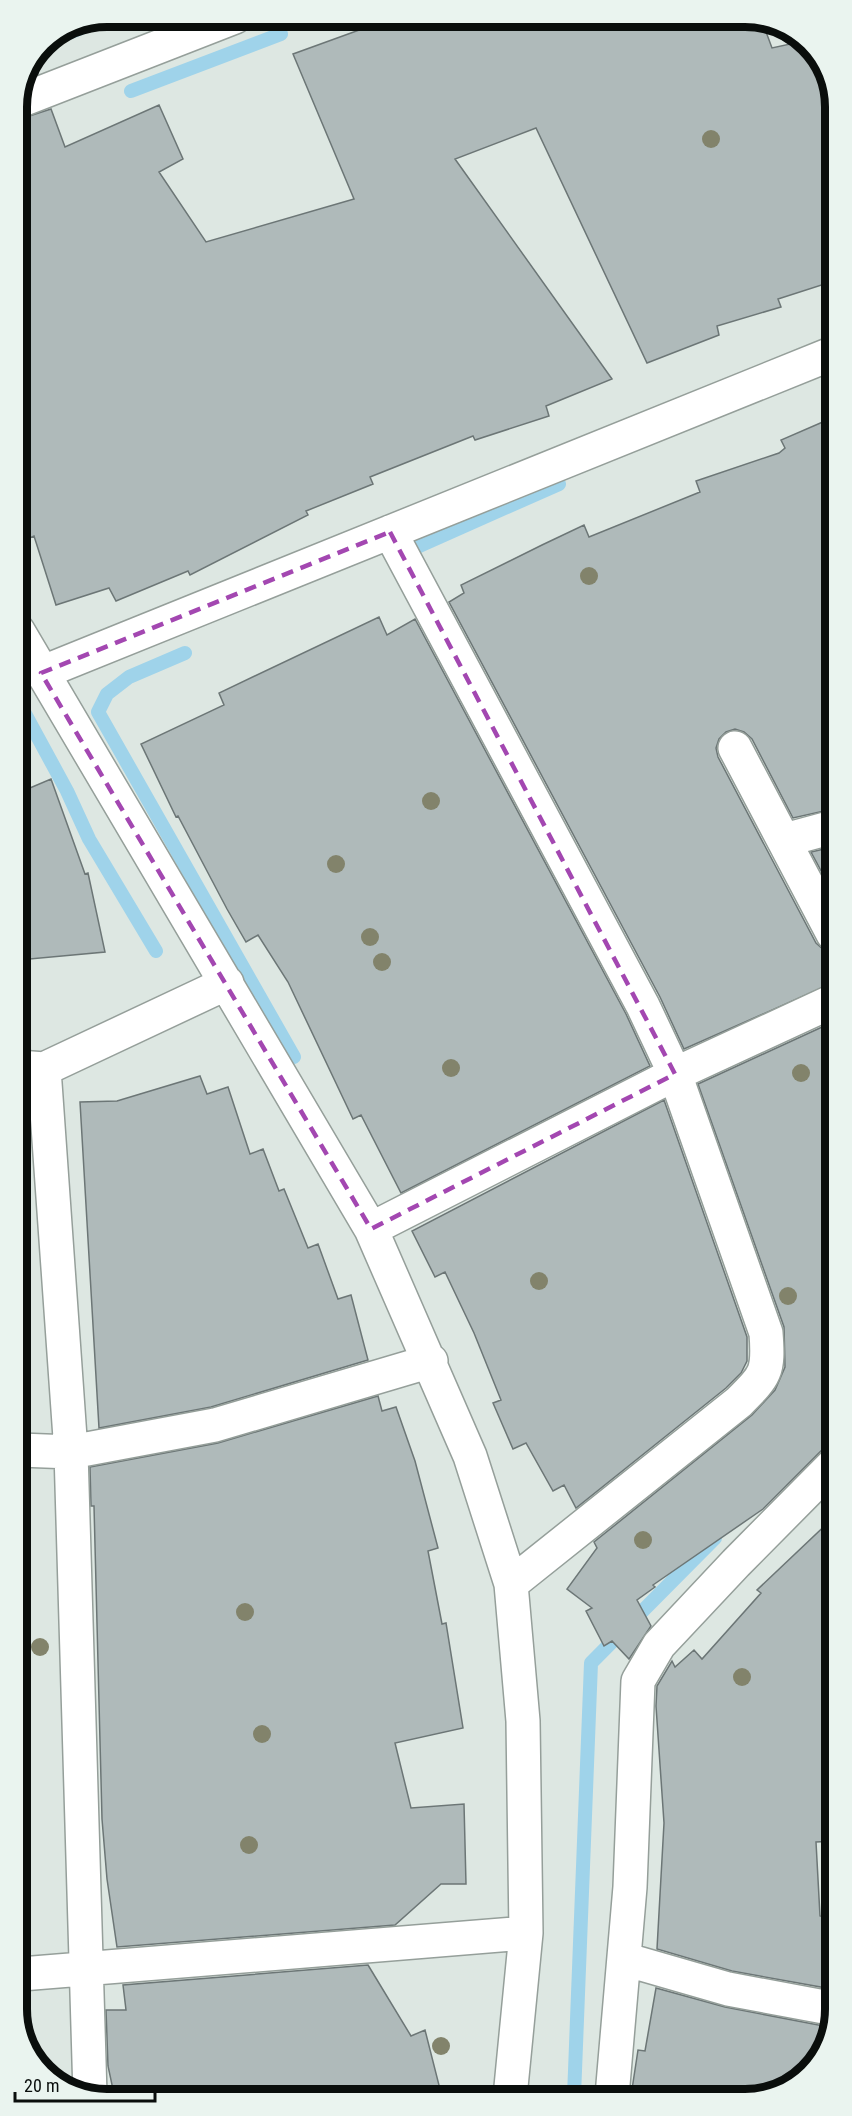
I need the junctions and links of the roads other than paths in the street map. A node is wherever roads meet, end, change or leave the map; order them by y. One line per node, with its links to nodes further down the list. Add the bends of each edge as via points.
1 (198, 27): 2 (street)
2 (28, 98)
3 (825, 356): 4 (street)
4 (390, 532): 6 (street); 14 (street, via 643,1006)
5 (27, 647): 6 (street)
6 (41, 673): 11 (street)
7 (735, 748): 9 (street)
8 (825, 829): 9 (street)
9 (785, 840): 10 (street)
10 (825, 918)
11 (227, 983): 13 (street); 15 (street)
12 (825, 1005): 14 (street)
13 (32, 1068): 18 (street)
14 (675, 1074): 15 (street); 20 (street, via 766,1333 768,1363 758,1383 739,1402)
15 (371, 1228): 16 (street)
16 (430, 1361): 18 (street, via 216,1425); 20 (street, via 470,1456)
17 (27, 1450): 18 (street)
18 (71, 1452): 23 (street)
19 (825, 1473): 22 (street, via 659,1645 638,1681)
20 (511, 1584): 21 (street, via 524,1721)
21 (526, 1933): 23 (street); 27 (street)
22 (624, 1959): 25 (street, via 728,1989); 28 (street)
23 (84, 1970): 24 (street); 26 (street)
24 (27, 1974)
25 (825, 2007)
26 (90, 2087)
27 (511, 2089)
28 (613, 2089)

